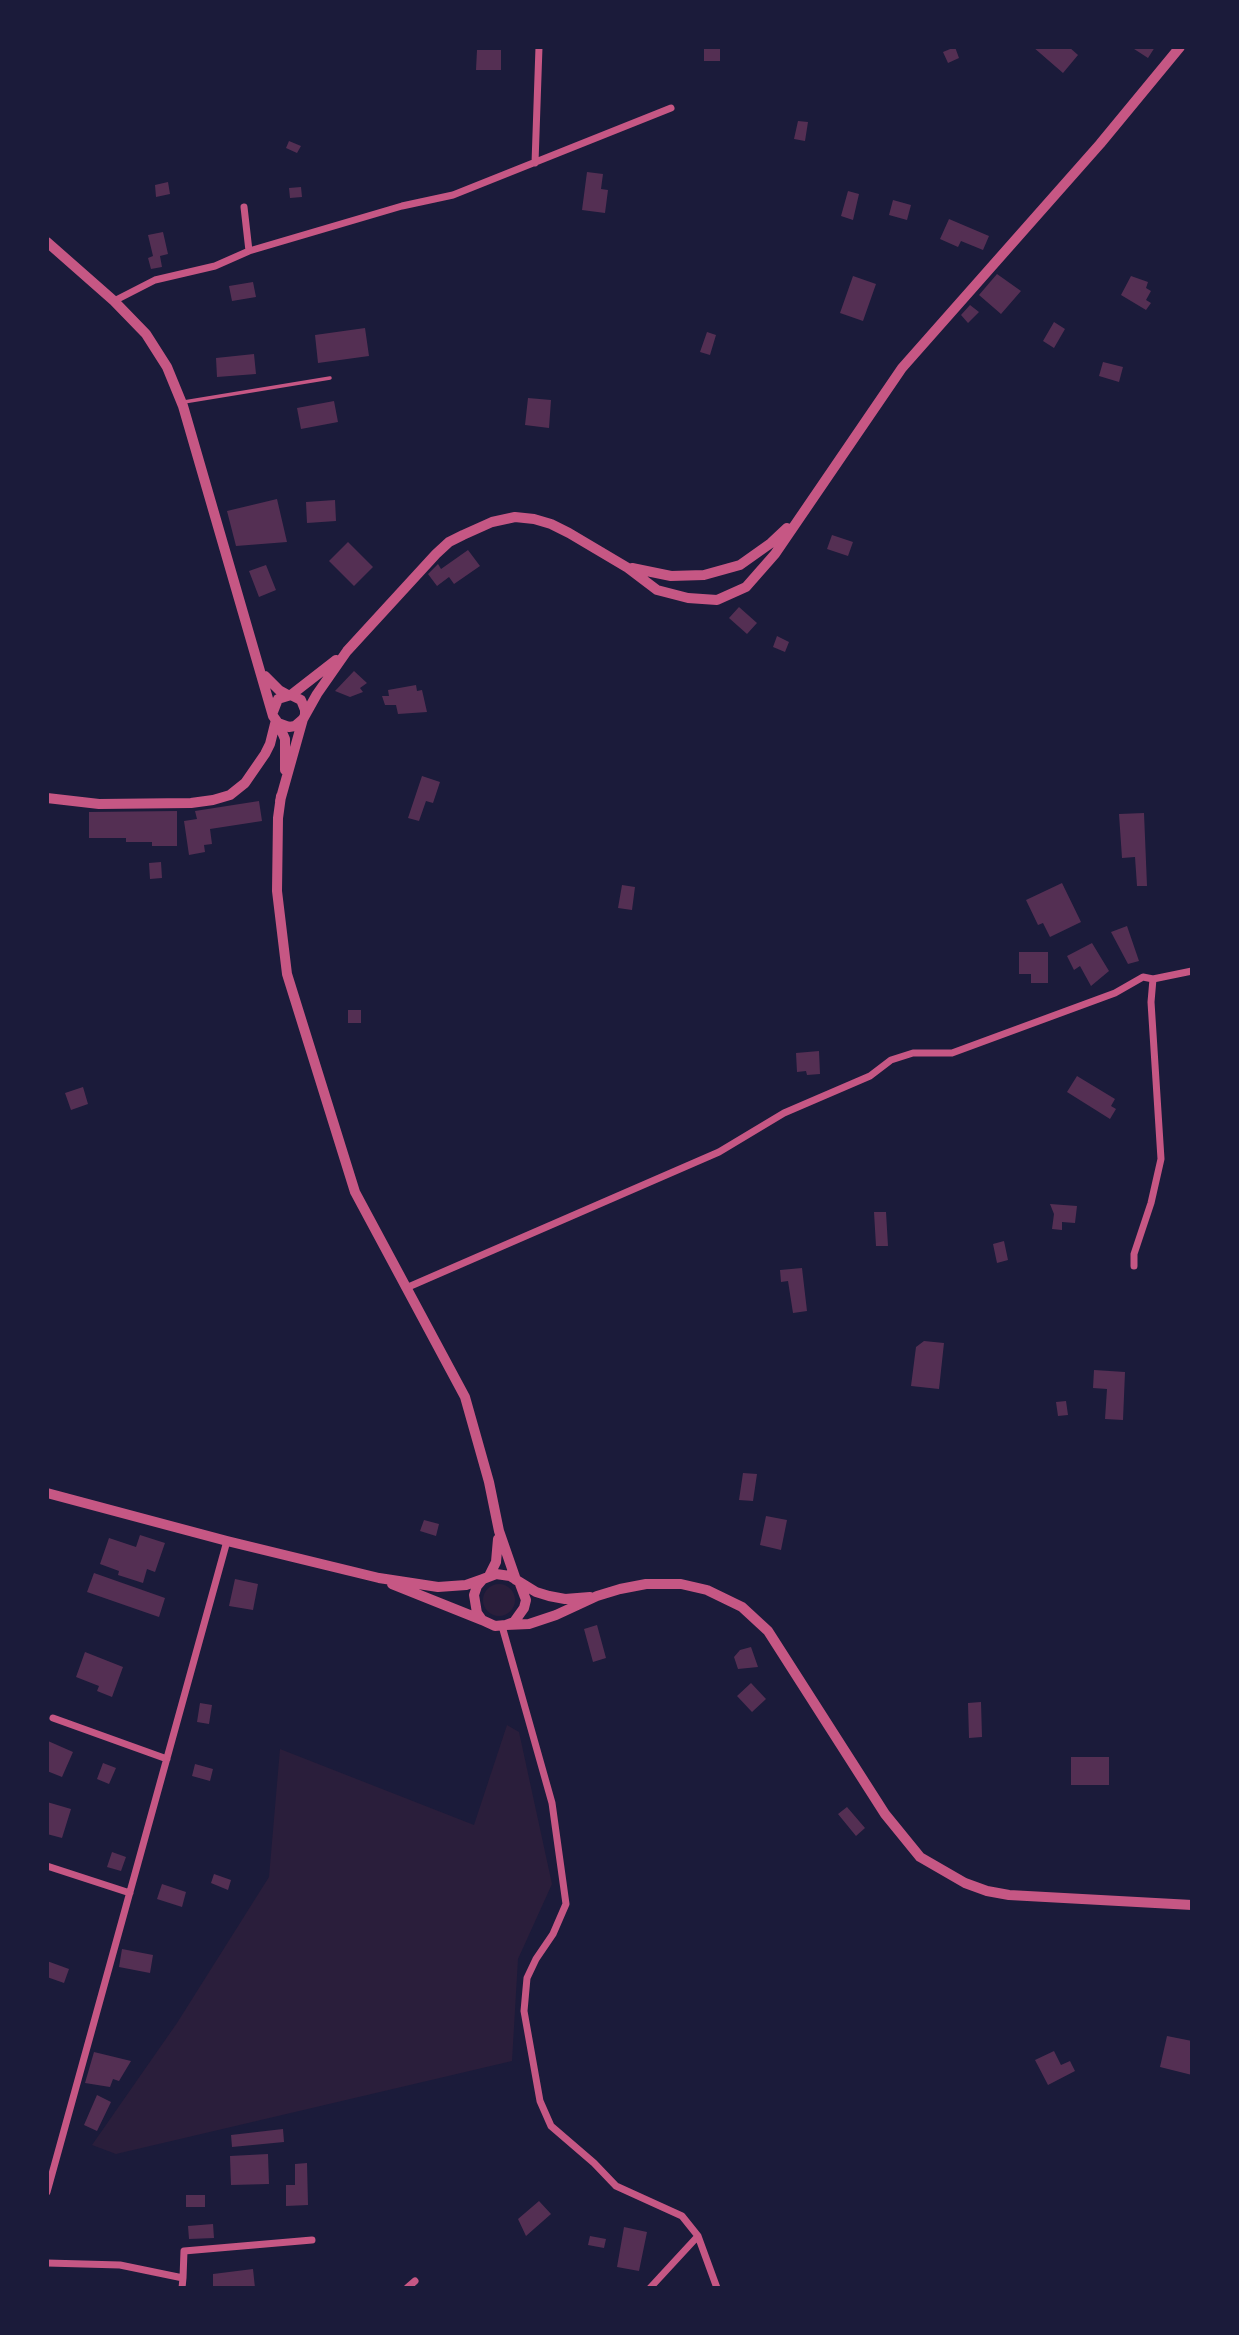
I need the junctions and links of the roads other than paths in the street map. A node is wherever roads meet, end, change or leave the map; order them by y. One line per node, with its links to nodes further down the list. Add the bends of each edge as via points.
1 (538, 47): 4 (street)
2 (1180, 47): 11 (street, via 902,369)
3 (671, 108): 4 (street)
4 (535, 163): 7 (street, via 453,195)
5 (244, 207): 7 (street)
6 (47, 242): 8 (street)
7 (249, 251): 8 (street, via 215,266 155,280)
8 (114, 301): 10 (street, via 146,334)
9 (330, 378): 10 (lane)
10 (182, 402): 14 (street)
11 (802, 513): 12 (street, via 740,565 704,575 671,576); 12 (street, via 746,587 717,600 657,590)
12 (628, 568): 13 (street, via 551,524 515,517 492,522 449,542)
13 (347, 651): 15 (street); 16 (street)
14 (260, 666): 15 (street, via 271,684); 17 (street)
15 (290, 695): 16 (street, via 304,704); 17 (street, via 274,704)
16 (304, 717): 17 (street, via 295,726); 19 (street)
17 (276, 720): 18 (street, via 265,754 245,783 230,795 191,803 99,804); 19 (street, via 286,752)
18 (47, 798)
19 (280, 801): 23 (street, via 277,891 287,974 355,1192)
20 (1192, 971): 21 (street)
21 (1153, 979): 22 (street, via 1161,1159); 23 (street, via 1143,977 1115,993 952,1053 891,1060 870,1076 784,1114 719,1152)
22 (1134, 1266)
23 (406, 1287): 25 (street, via 465,1397)
24 (47, 1493): 26 (street)
25 (499, 1531): 28 (street, via 496,1562); 29 (street)
26 (227, 1541): 27 (street); 34 (street)
27 (379, 1578): 28 (street, via 438,1587); 31 (street)
28 (486, 1578): 29 (street, via 503,1574); 31 (street, via 474,1595)
29 (518, 1582): 30 (street, via 549,1596); 32 (street, via 526,1600 524,1608 514,1622)
30 (597, 1596): 32 (street, via 556,1615); 37 (street, via 646,1584 681,1584 707,1590 742,1607 768,1631 903,1838 920,1857 965,1883 1009,1895)
31 (482, 1620): 32 (street)
32 (504, 1626): 40 (street, via 552,1803 566,1903 554,1934 527,1978 524,2011 540,2101 551,2126 616,2186 682,2216)
33 (53, 1718): 34 (street)
34 (166, 1759): 36 (street)
35 (47, 1866): 36 (street)
36 (130, 1892): 38 (street)
37 (1192, 1905)
38 (51, 2164): 39 (street)
39 (47, 2192)
40 (698, 2236): 47 (street); 48 (street)
41 (312, 2240): 43 (street, via 184,2251)
42 (47, 2263): 43 (street, via 120,2265)
43 (183, 2278): 45 (street)
44 (415, 2281): 46 (street)
45 (182, 2288)
46 (407, 2288)
47 (650, 2288)
48 (716, 2288)

